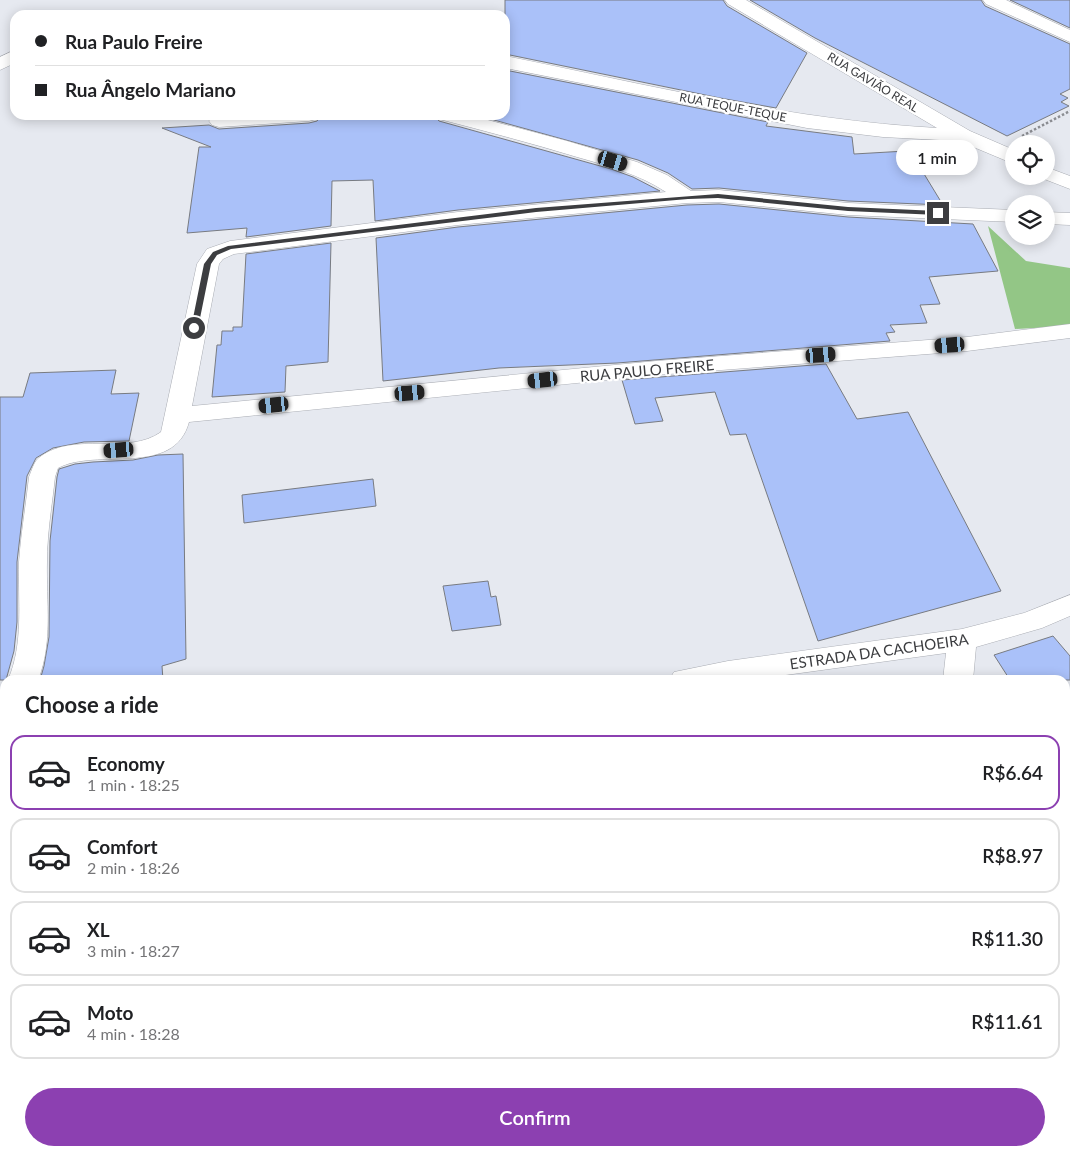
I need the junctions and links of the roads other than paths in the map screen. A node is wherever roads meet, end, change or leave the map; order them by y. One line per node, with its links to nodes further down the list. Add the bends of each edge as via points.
1 (734, 0): 8 (street, RUA GAVIÃO REAL)
2 (992, 0): 3 (street)
3 (1070, 37)
4 (510, 63): 8 (street, RUA TEQUE-TEQUE, via 807,122 883,131)
5 (233, 120): 7 (street)
6 (466, 120): 12 (street, via 630,166 660,179)
7 (218, 121)
8 (963, 135): 9 (street, RUA GAVIÃO REAL)
9 (1005, 154)
10 (1055, 177): 11 (street)
11 (1070, 183)
12 (688, 197): 13 (street, via 718,196 848,209); 17 (street, via 536,210 356,231 230,248 215,254 208,264)
13 (1005, 216)
14 (1055, 218): 15 (street)
15 (1070, 219)
16 (1070, 332): 17 (street, RUA PAULO FREIRE, via 967,344 656,368)
17 (178, 415): 20 (street, via 169,438 162,444 73,454 58,457 47,464 42,477 33,560 31,652)
18 (1070, 605): 19 (street, ESTRADA DA CACHOEIRA, via 1032,621)
19 (962, 640): 21 (street, ESTRADA DA CACHOEIRA); 22 (street)
20 (26, 675)
21 (712, 675)
22 (958, 675)

